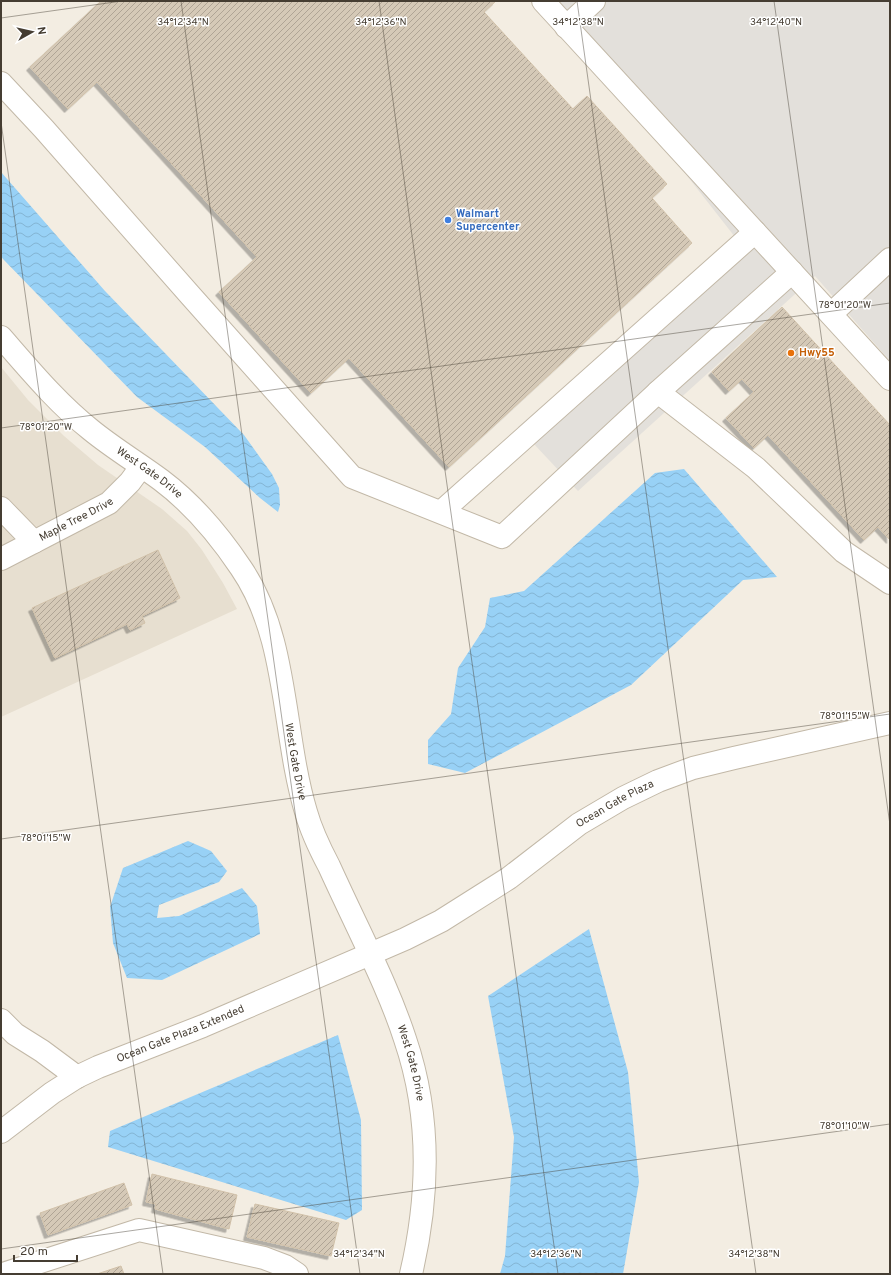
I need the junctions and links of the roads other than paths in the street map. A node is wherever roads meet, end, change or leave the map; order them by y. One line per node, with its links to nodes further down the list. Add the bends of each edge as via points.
1 (543, 1): 3 (street)
2 (594, 1): 3 (street)
3 (566, 27): 5 (street)
4 (1, 83): 14 (street, via 352,477)
5 (755, 232): 7 (street); 14 (street)
6 (890, 259): 8 (street)
7 (792, 272): 8 (street); 11 (street)
8 (831, 314): 10 (street)
9 (1, 337): 12 (street, West Gate Drive, via 60,402 88,428)
10 (890, 379)
11 (658, 392): 14 (street, via 502,537); 17 (street, via 756,468 844,552)
12 (141, 467): 15 (street, Maple Tree Drive, via 109,503); 19 (street, West Gate Drive, via 162,481 206,521 244,571 258,599 278,661 296,776 307,815)
13 (1, 508): 15 (street)
14 (441, 512)
15 (34, 542): 16 (street, Maple Tree Drive)
16 (1, 559)
17 (890, 583)
18 (890, 723): 19 (street, Ocean Gate Plaza, via 693,768 658,781 579,824 476,900 441,921)
19 (370, 954): 21 (street, Ocean Gate Plaza Extended); 25 (street, West Gate Drive, via 389,995 406,1042 418,1086 424,1131 422,1221)
20 (1, 1020): 21 (street, via 15,1034)
21 (77, 1077): 22 (street, Ocean Gate Plaza Extended)
22 (1, 1132)
23 (3, 1274): 24 (street, via 139,1230 264,1258)
24 (297, 1274)
25 (411, 1274)

